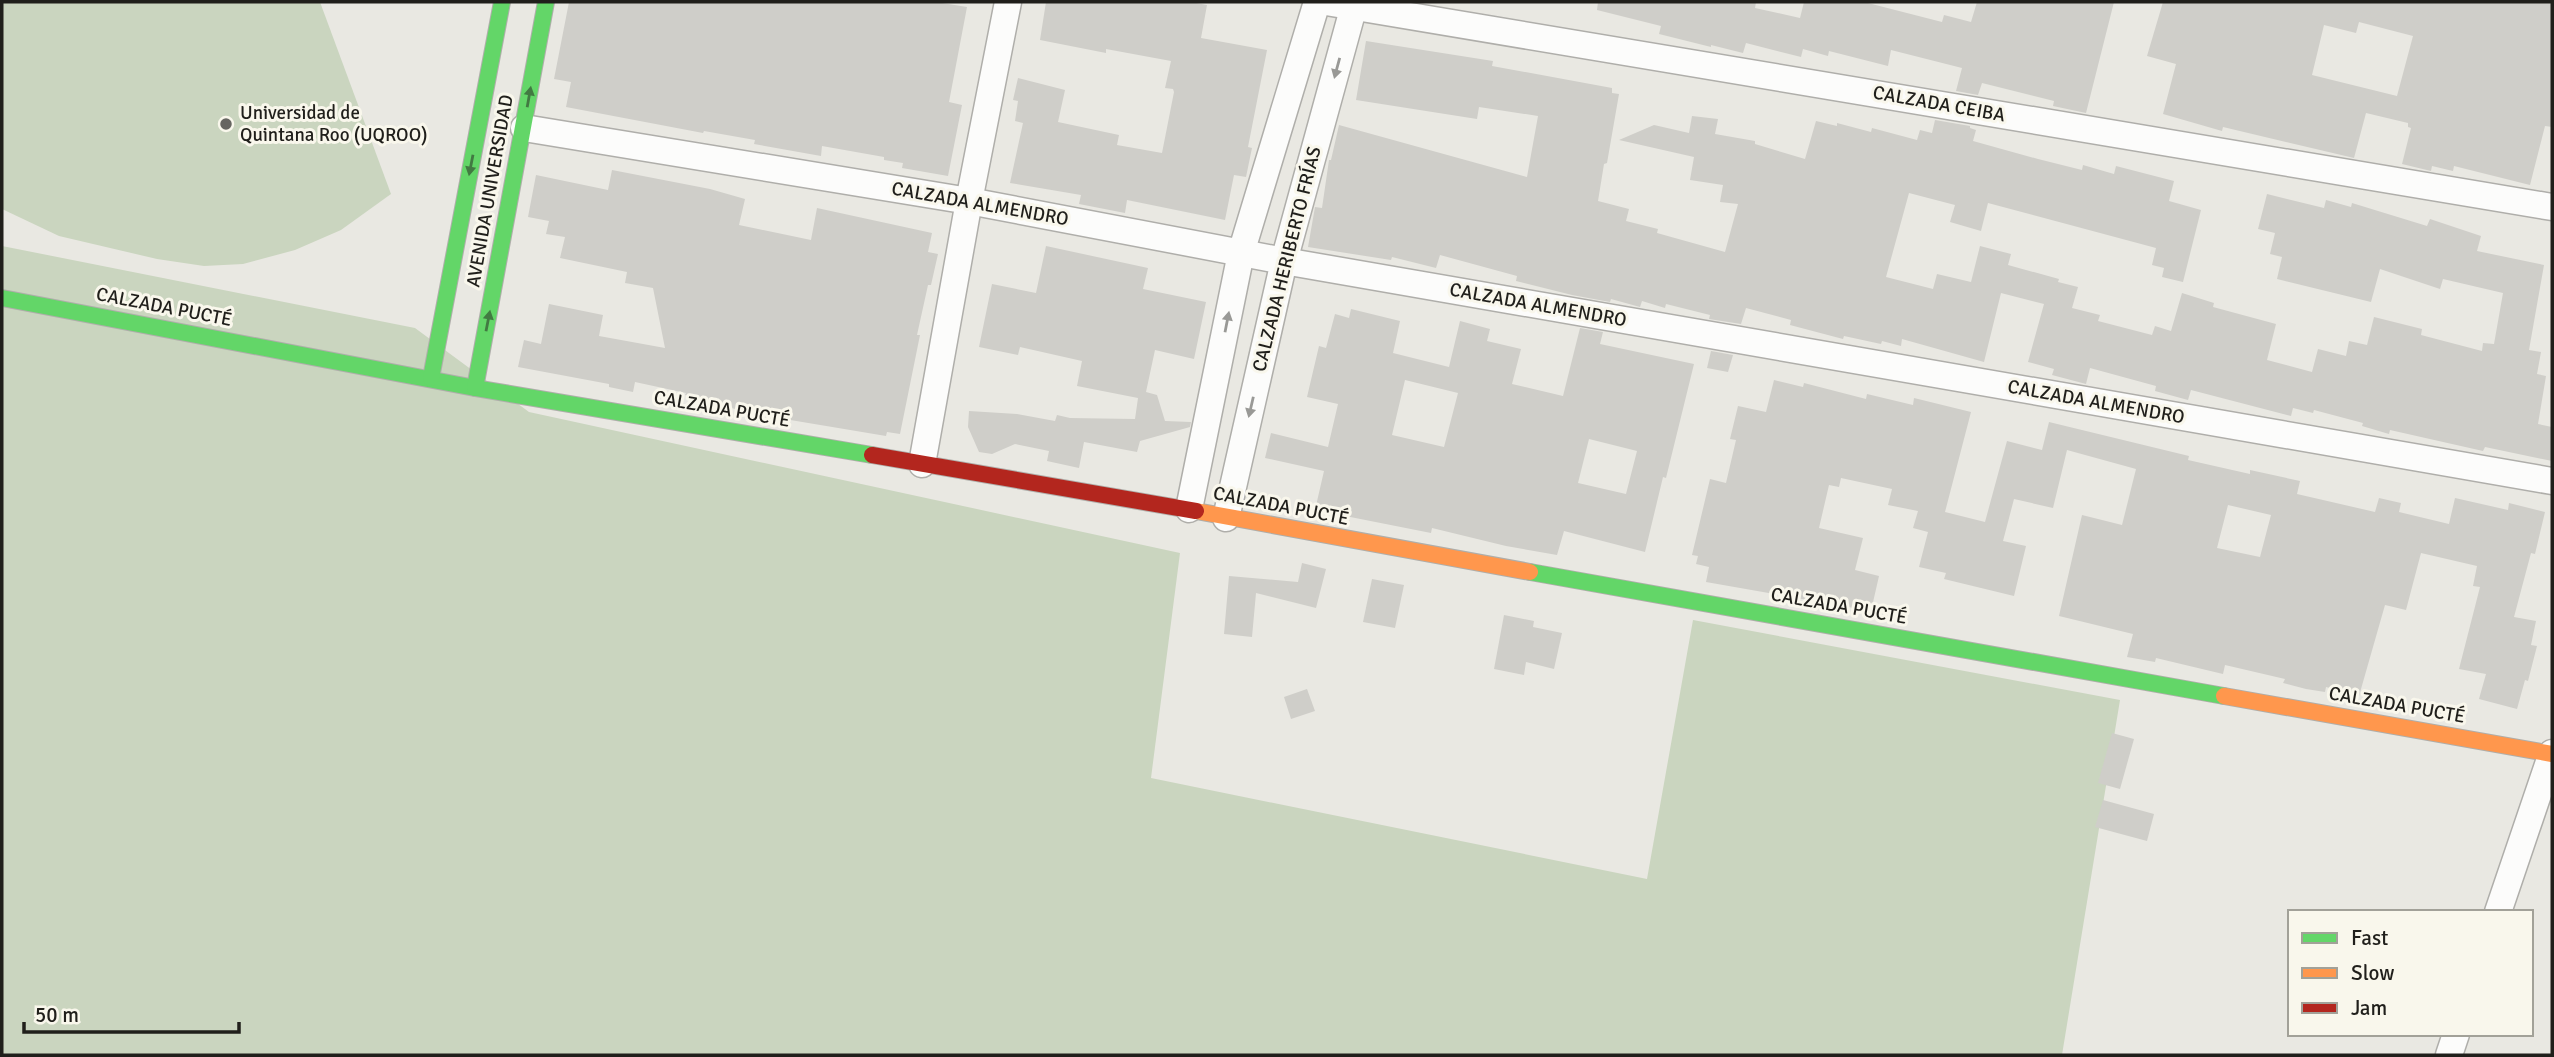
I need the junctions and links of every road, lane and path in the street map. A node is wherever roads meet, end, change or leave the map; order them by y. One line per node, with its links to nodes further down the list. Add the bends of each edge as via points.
1 (502, 2): 13 (street, AVENIDA UNIVERSIDAD, one-way to 13)
2 (546, 2): 7 (street, AVENIDA UNIVERSIDAD, one-way to 2)
3 (1008, 2): 8 (street)
4 (1317, 2): 10 (street)
5 (1326, 2): 6 (street, CALZADA CEIBA)
6 (1354, 4): 9 (street, CALZADA CEIBA); 11 (street, CALZADA HERIBERTO FRÍAS, one-way to 11)
7 (524, 128): 8 (street, CALZADA ALMENDRO); 14 (street, AVENIDA UNIVERSIDAD, one-way to 7)
8 (969, 201): 10 (street, CALZADA ALMENDRO); 15 (street)
9 (2552, 207)
10 (1241, 253): 11 (street, CALZADA ALMENDRO); 17 (street, one-way to 10)
11 (1284, 261): 16 (street, CALZADA ALMENDRO); 18 (street, CALZADA HERIBERTO FRÍAS, one-way to 18)
12 (2, 298): 13 (street, CALZADA PUCTÉ)
13 (431, 378): 14 (street, CALZADA PUCTÉ)
14 (475, 388): 15 (street, CALZADA PUCTÉ)
15 (922, 464): 17 (street, CALZADA PUCTÉ)
16 (2552, 481)
17 (1189, 509): 18 (street, CALZADA PUCTÉ)
18 (1226, 518): 19 (street, CALZADA PUCTÉ)
19 (2552, 753): 20 (street)
20 (2499, 910)
21 (2455, 1036): 22 (street)
22 (2449, 1055)

